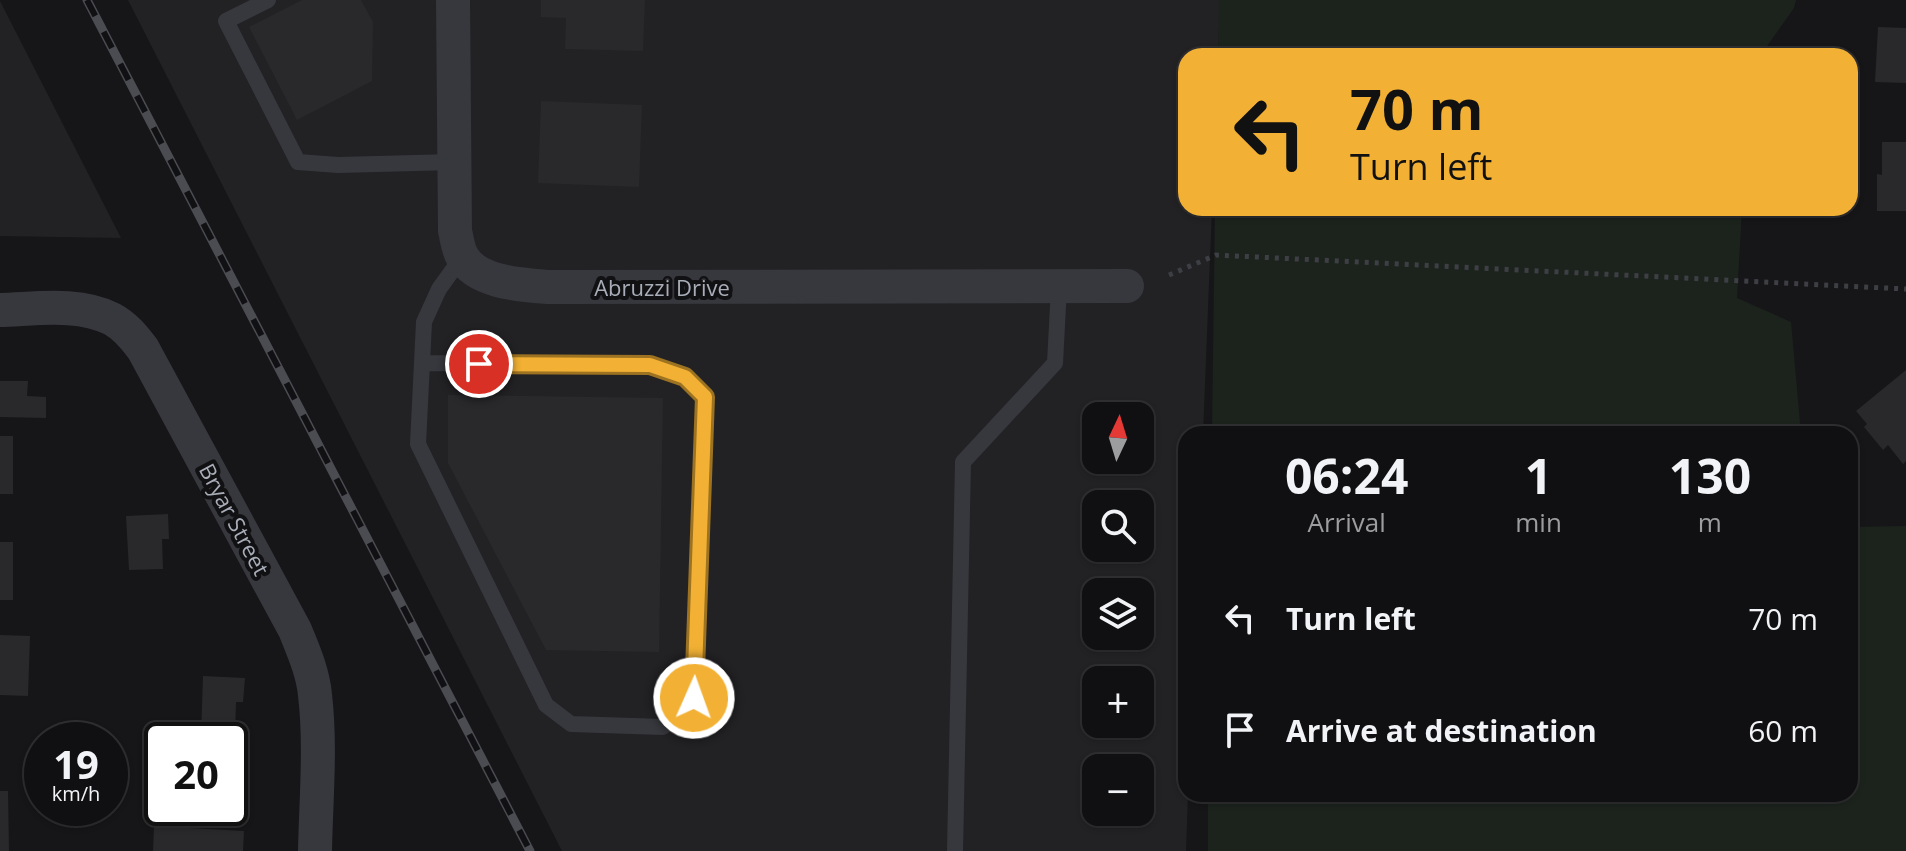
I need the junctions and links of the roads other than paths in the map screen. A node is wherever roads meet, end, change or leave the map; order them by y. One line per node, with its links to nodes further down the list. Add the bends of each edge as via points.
1 (268, 0): 3 (lane, via 226,21 298,162)
2 (453, 0): 3 (street)
3 (454, 162): 4 (street, via 455,231)
4 (462, 257): 6 (street, Abruzzi Drive, via 476,271 510,284 549,287); 8 (lane, via 424,322)
5 (1127, 286): 6 (street, Abruzzi Drive)
6 (1059, 287): 10 (lane, via 1055,363 963,462)
7 (0, 310): 9 (street, Bryar Street, via 92,311 113,319 143,349 307,660 315,693)
8 (422, 363): 8 (lane, via 418,444 546,705 571,724 663,727 694,698 705,397 685,377 650,365)
9 (315, 851)
10 (955, 851)

